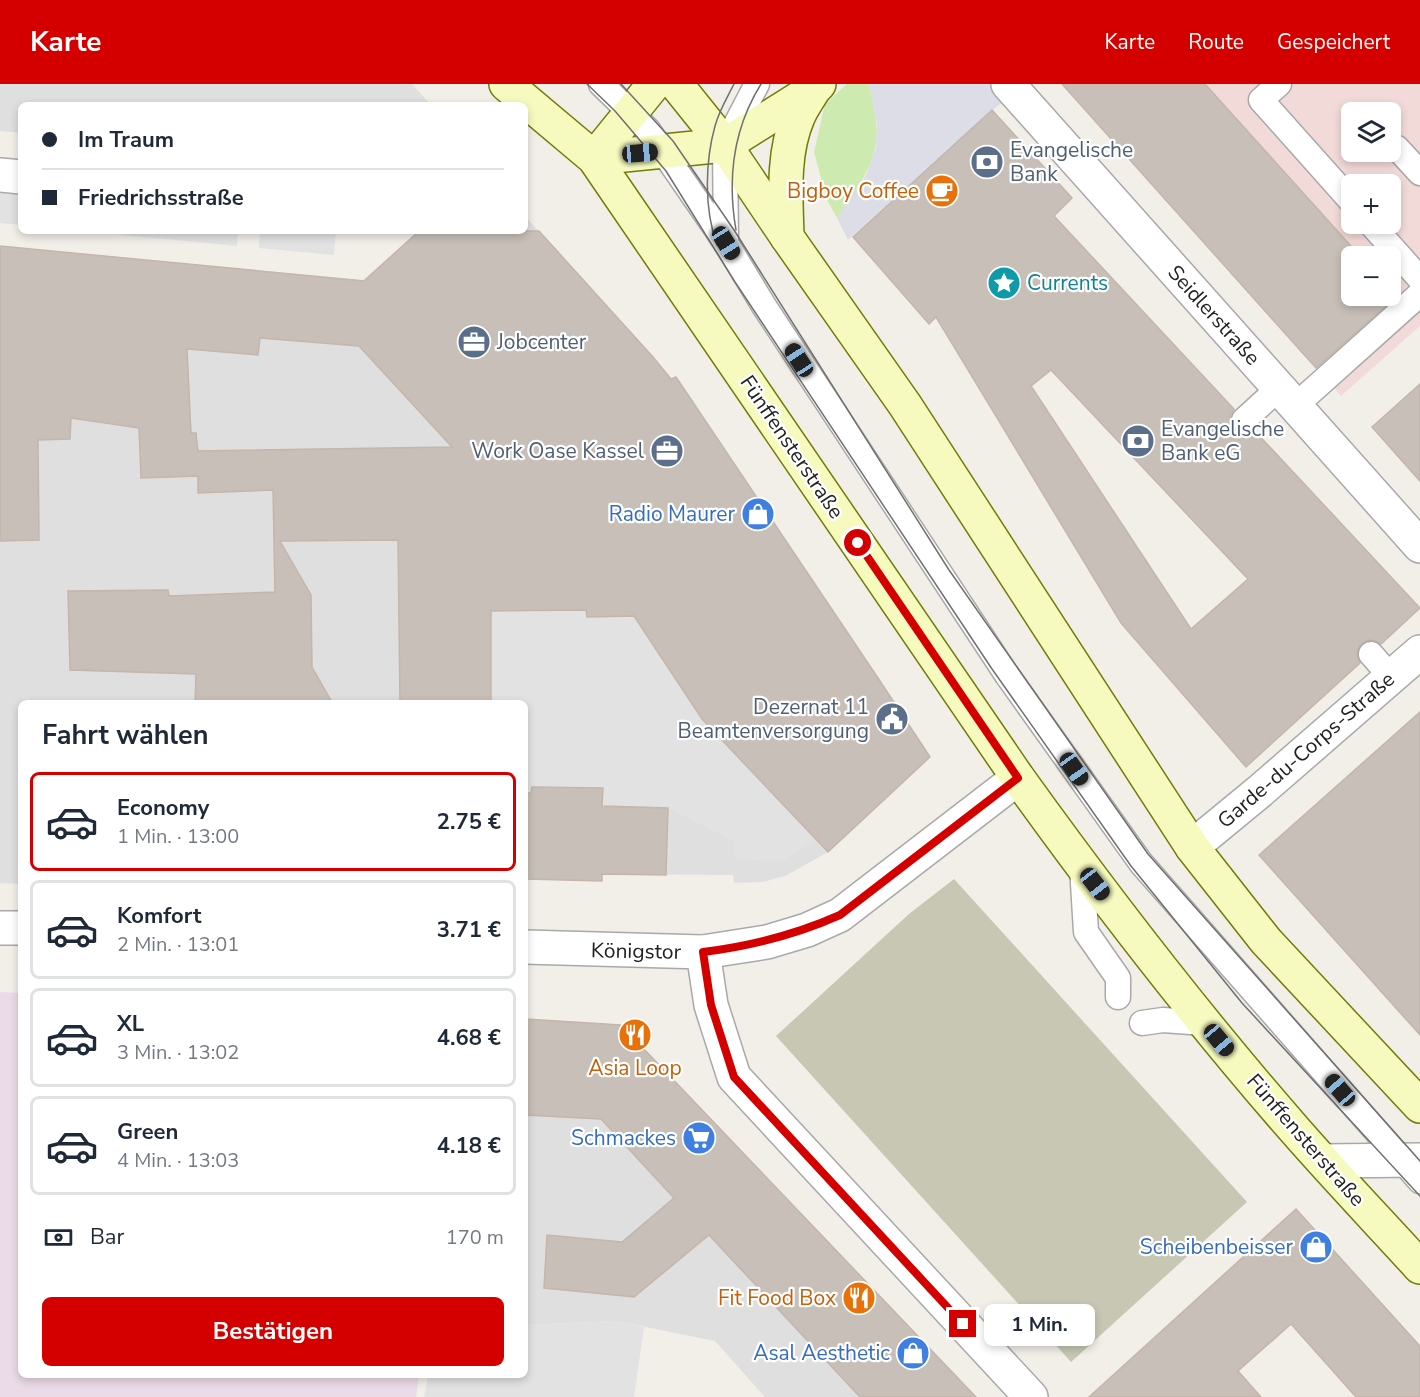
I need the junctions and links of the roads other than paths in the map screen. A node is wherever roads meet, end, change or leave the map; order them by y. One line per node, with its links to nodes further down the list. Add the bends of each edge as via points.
1 (601, 84): 9 (lane)
2 (654, 84): 9 (main road)
3 (676, 84): 10 (main road)
4 (757, 84): 10 (lane)
5 (1008, 84): 23 (street, Seidlerstraße)
6 (1279, 84): 17 (lane, via 1261,100)
7 (817, 87): 10 (main road); 19 (main road, via 798,117 789,146)
8 (528, 108): 13 (main road, Fünffensterstraße)
9 (632, 112): 11 (lane); 13 (main road)
10 (725, 145): 11 (main road); 19 (main road); 20 (lane)
11 (662, 151): 13 (main road); 20 (lane)
12 (1401, 152): 14 (lane)
13 (594, 158): 27 (main road, Fünffensterstraße)
14 (1420, 173)
15 (0, 175): 16 (street)
16 (18, 177)
17 (1341, 190)
18 (1380, 234): 21 (lane)
19 (787, 237): 28 (main road, via 905,405)
20 (726, 243): 39 (lane, via 1001,665 1141,863)
21 (1420, 279)
22 (1420, 294): 23 (lane)
23 (1287, 397): 24 (lane); 25 (street, Seidlerstraße)
24 (1244, 420)
25 (1420, 546)
26 (1420, 652): 28 (street, Garde-du-Corps-Straße, via 1381,665 1260,791)
27 (1018, 778): 29 (main road, Fünffensterstraße); 33 (street, Königstor, via 840,915 767,942)
28 (1192, 847): 37 (main road, via 1266,941)
29 (1082, 867): 34 (lane, via 1086,932 1118,978); 36 (main road, Fünffensterstraße)
30 (0, 928): 31 (street)
31 (18, 928)
32 (528, 947): 33 (street, Königstor)
33 (703, 952): 41 (street, via 711,1005 734,1077)
34 (1118, 997)
35 (1142, 1023): 36 (lane)
36 (1204, 1023): 38 (main road, Fünffensterstraße)
37 (1420, 1106)
38 (1323, 1161): 39 (street); 40 (main road, Fünffensterstraße)
39 (1414, 1167)
40 (1420, 1267)
41 (1030, 1397)

